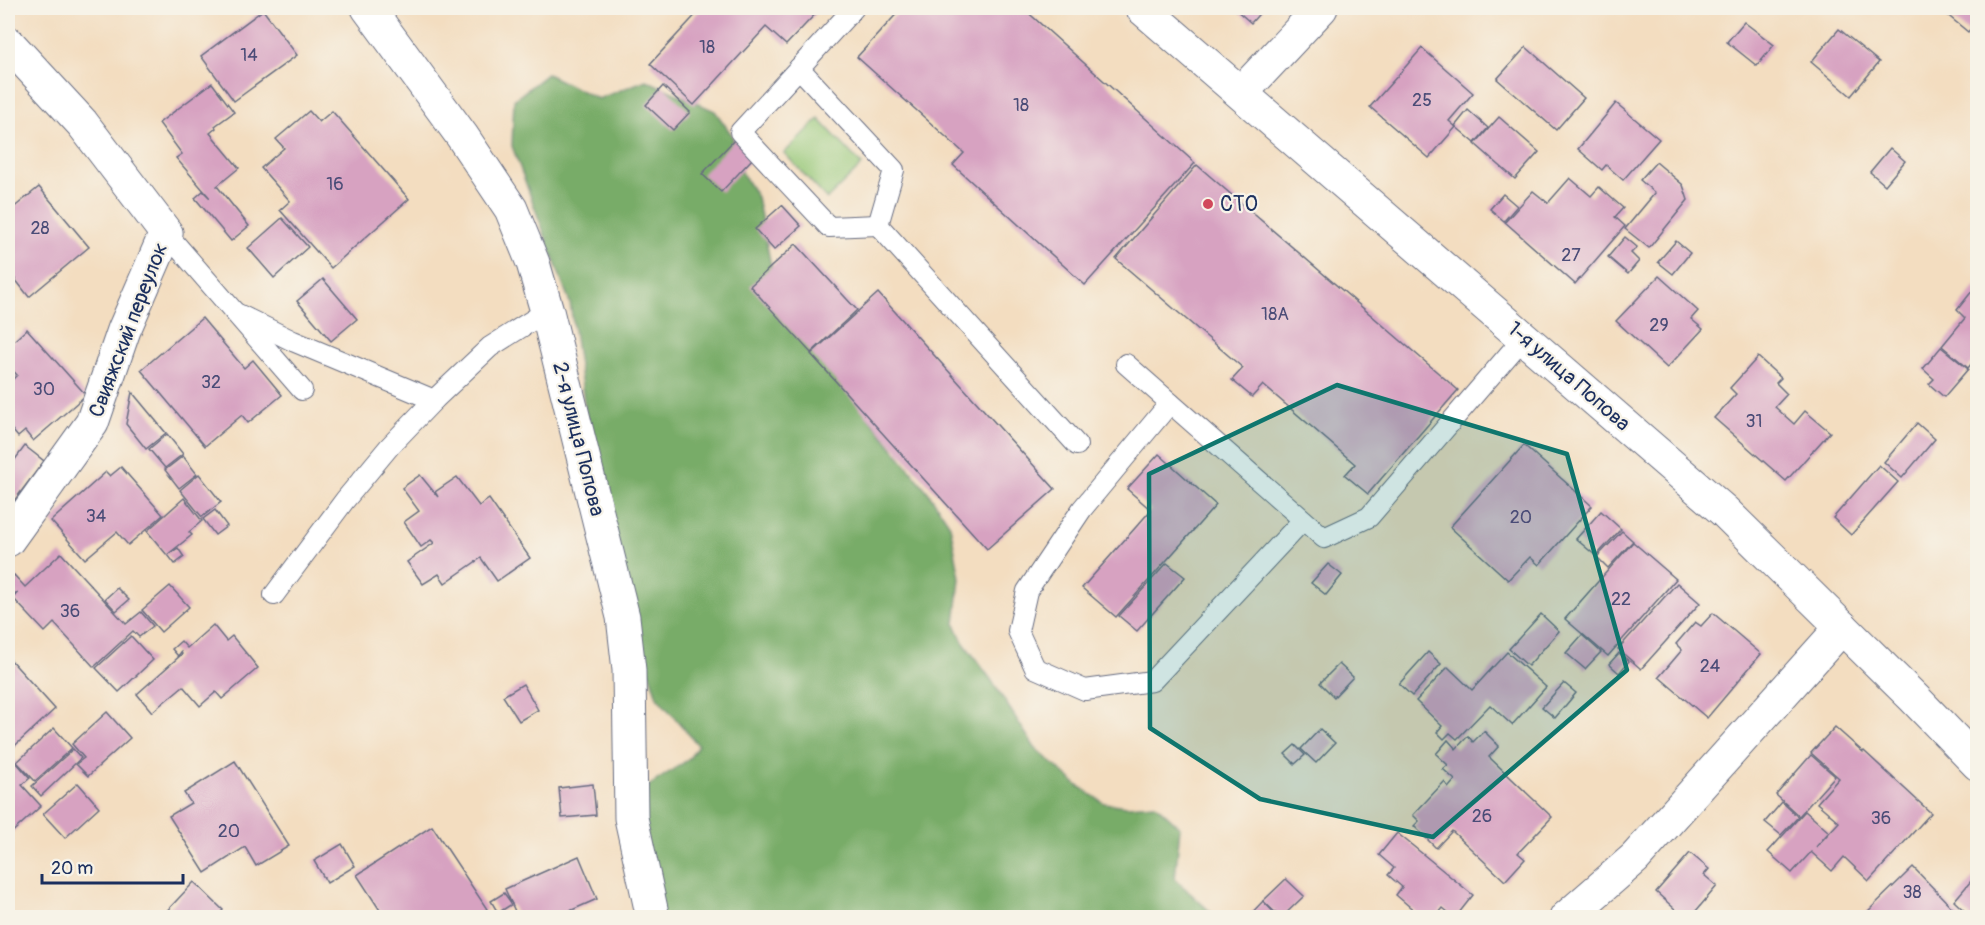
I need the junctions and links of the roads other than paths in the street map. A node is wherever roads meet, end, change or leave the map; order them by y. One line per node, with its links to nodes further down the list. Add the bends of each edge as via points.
1 (368, 8): 10 (street, 2-я улица Попова, via 511,209)
2 (854, 8): 6 (lane)
3 (1142, 8): 7 (street, 1-я улица Попова)
4 (1321, 8): 7 (street)
5 (8, 43): 9 (street, Свияжский переулок, via 82,123)
6 (799, 68): 8 (lane, via 894,170); 8 (lane, via 740,132 829,227)
7 (1242, 92): 12 (street, 1-я улица Попова)
8 (878, 225): 17 (lane)
9 (166, 233): 11 (lane); 19 (street, Свияжский переулок, via 124,330 92,423)
10 (548, 311): 15 (lane, via 490,347); 23 (street, 2-я улица Попова, via 623,617 629,670 631,818)
11 (238, 314): 14 (lane); 15 (lane)
12 (1524, 337): 18 (lane, via 1369,517 1324,538); 21 (street, 1-я улица Попова, via 1724,511)
13 (1126, 364): 16 (lane)
14 (302, 390)
15 (434, 400): 20 (lane, via 345,500)
16 (1170, 403): 18 (lane); 18 (lane, via 1082,509 1027,591 1018,631 1035,668 1085,690 1152,681)
17 (1077, 445)
18 (1303, 520)
19 (8, 540)
20 (274, 595)
21 (1842, 627): 22 (street, 1-я улица Попова); 24 (street, via 1635,858)
22 (1977, 764)
23 (653, 918)
24 (1566, 918)

